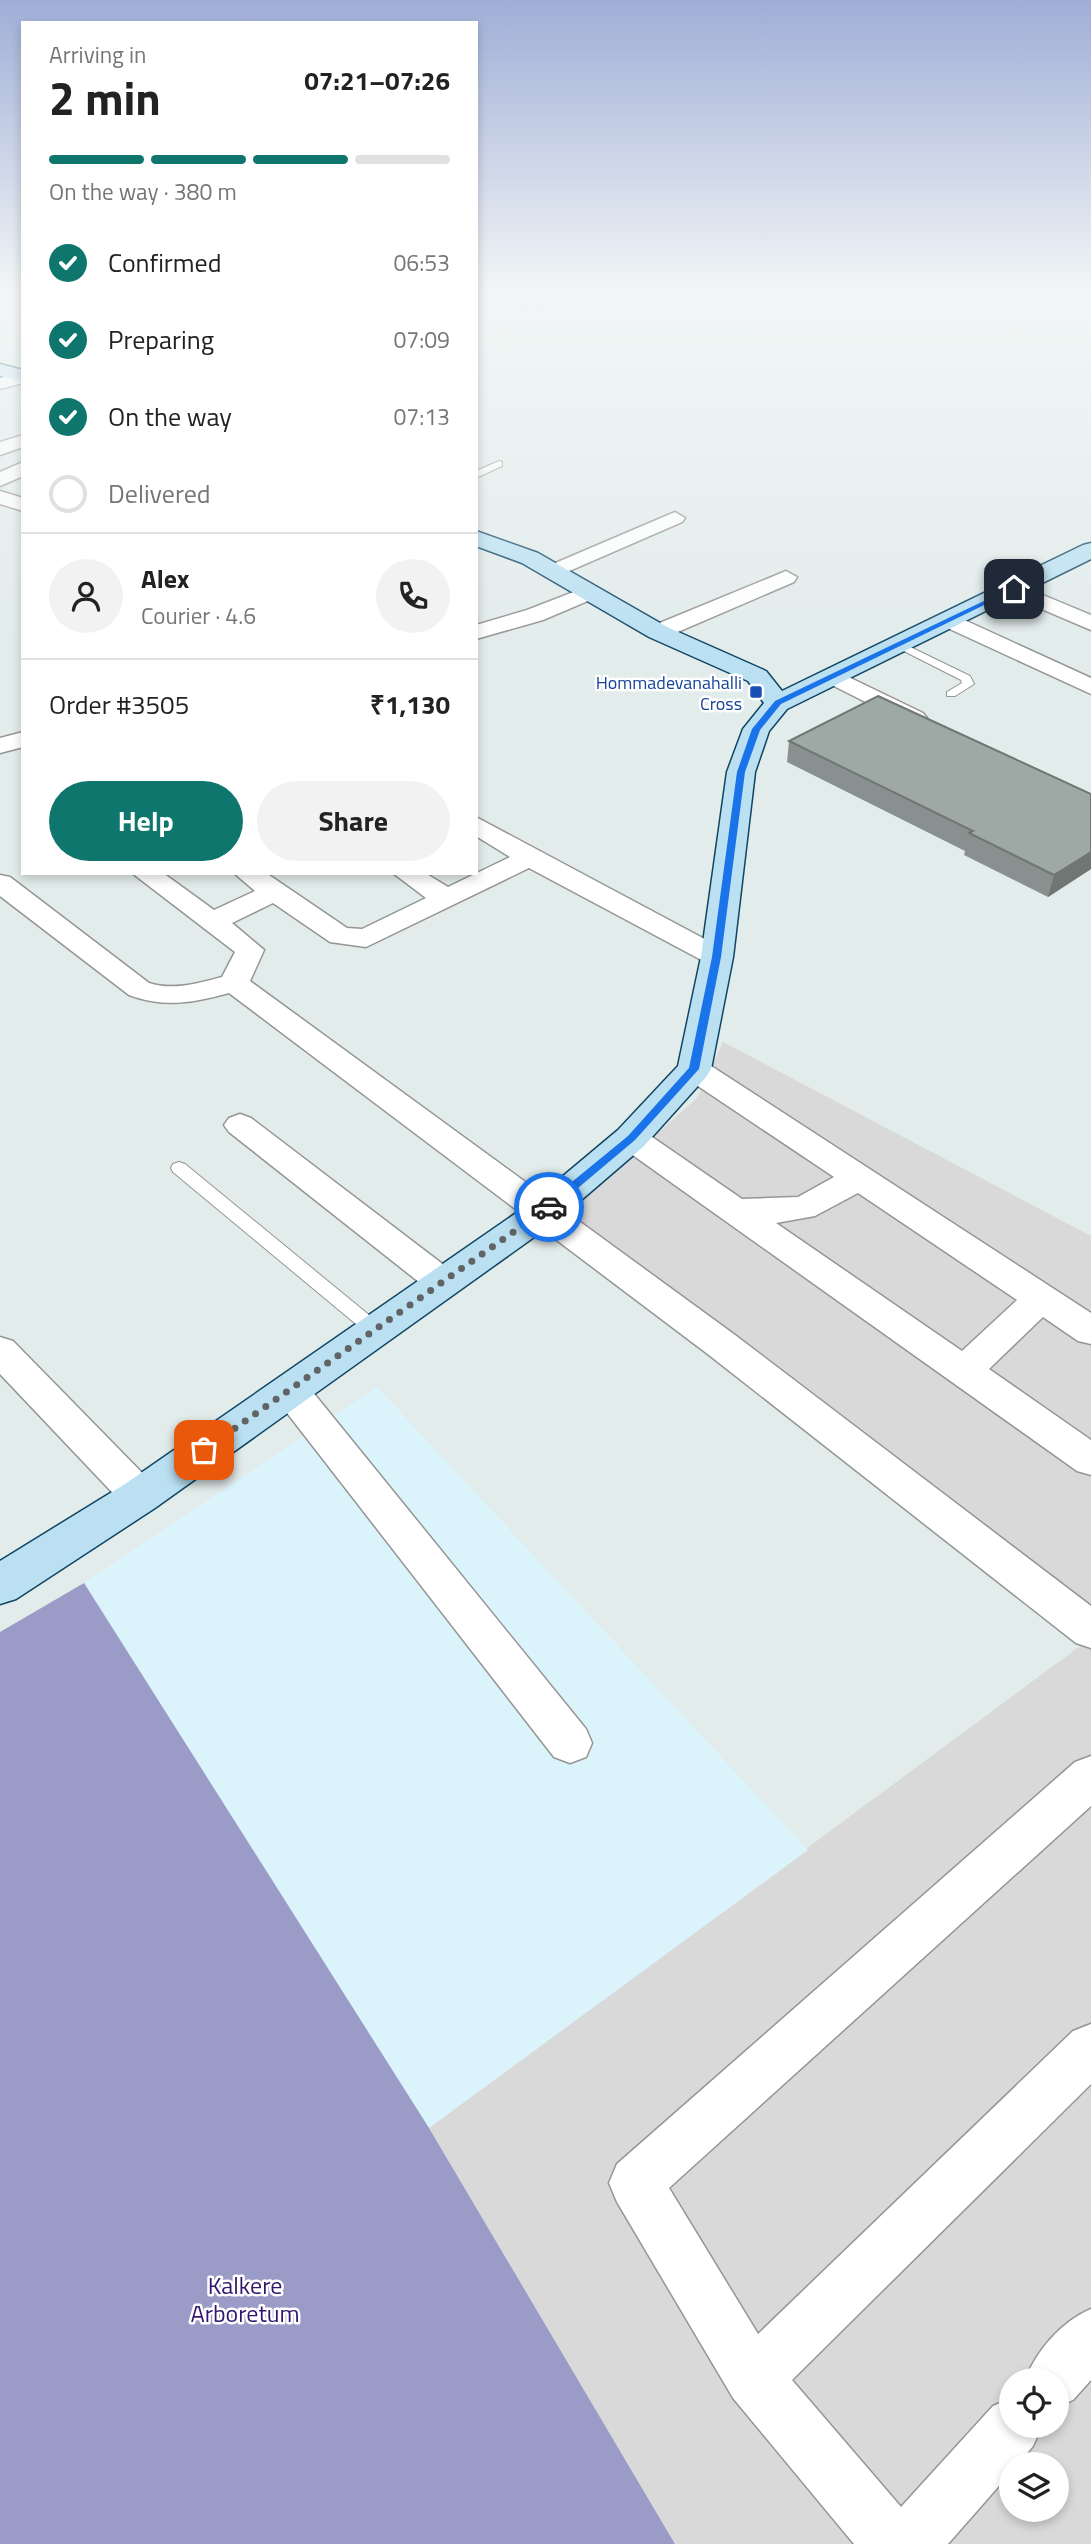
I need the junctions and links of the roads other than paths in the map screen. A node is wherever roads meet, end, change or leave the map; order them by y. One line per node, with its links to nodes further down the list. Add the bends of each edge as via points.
1 (499, 464): 3 (lane)
2 (21, 469): 4 (street)
3 (478, 474)
4 (0, 480)
5 (0, 497): 6 (street)
6 (21, 504)
7 (675, 518): 10 (street)
8 (478, 539): 10 (main road)
9 (1091, 550): 12 (main road)
10 (553, 571): 13 (main road)
11 (786, 578): 17 (street)
12 (1014, 589): 14 (main road); 15 (street)
13 (589, 592): 16 (street, via 535,615); 17 (main road)
14 (948, 620): 18 (main road); 20 (street)
15 (1091, 623)
16 (478, 631)
17 (658, 632): 22 (main road, via 757,676)
18 (900, 645): 19 (main road); 21 (lane, via 966,678 968,684)
19 (834, 677): 22 (main road); 23 (street)
20 (1091, 687)
21 (951, 694)
22 (778, 702): 35 (main road, via 756,729 741,772)
23 (932, 726)
24 (21, 740): 25 (street)
25 (0, 746)
26 (478, 826): 27 (street)
27 (530, 858): 33 (street); 35 (street)
28 (148, 875): 34 (street)
29 (250, 875): 32 (street)
30 (409, 875): 33 (street)
31 (0, 883): 36 (street, via 152,996 170,997)
32 (274, 892): 33 (street, via 340,936 352,939 366,938); 34 (street)
33 (446, 898)
34 (212, 922): 36 (street, via 250,950)
35 (717, 957): 37 (main road)
36 (234, 983): 42 (street)
37 (694, 1069): 39 (main road); 41 (street)
38 (240, 1125): 44 (street)
39 (631, 1138): 42 (main road); 43 (street)
40 (179, 1168): 46 (lane)
41 (860, 1176): 43 (street, via 803,1210); 45 (street)
42 (545, 1211): 44 (main road); 54 (street)
43 (738, 1211): 49 (street)
44 (441, 1281): 46 (main road)
45 (1040, 1299): 47 (street); 49 (street)
46 (374, 1329): 50 (main road)
47 (1091, 1331)
48 (0, 1351): 52 (street)
49 (964, 1371): 51 (street)
50 (290, 1390): 52 (main road); 55 (street)
51 (1091, 1460)
52 (140, 1496): 53 (main road)
53 (0, 1585)
54 (1091, 1630)
55 (570, 1743)
56 (1091, 1777): 60 (street, via 636,2183)
57 (1091, 2049): 60 (street)
58 (1091, 2337): 59 (street)
59 (1064, 2368)
60 (753, 2378): 62 (street)
61 (1002, 2438): 63 (street)
62 (893, 2544)
63 (908, 2544)

